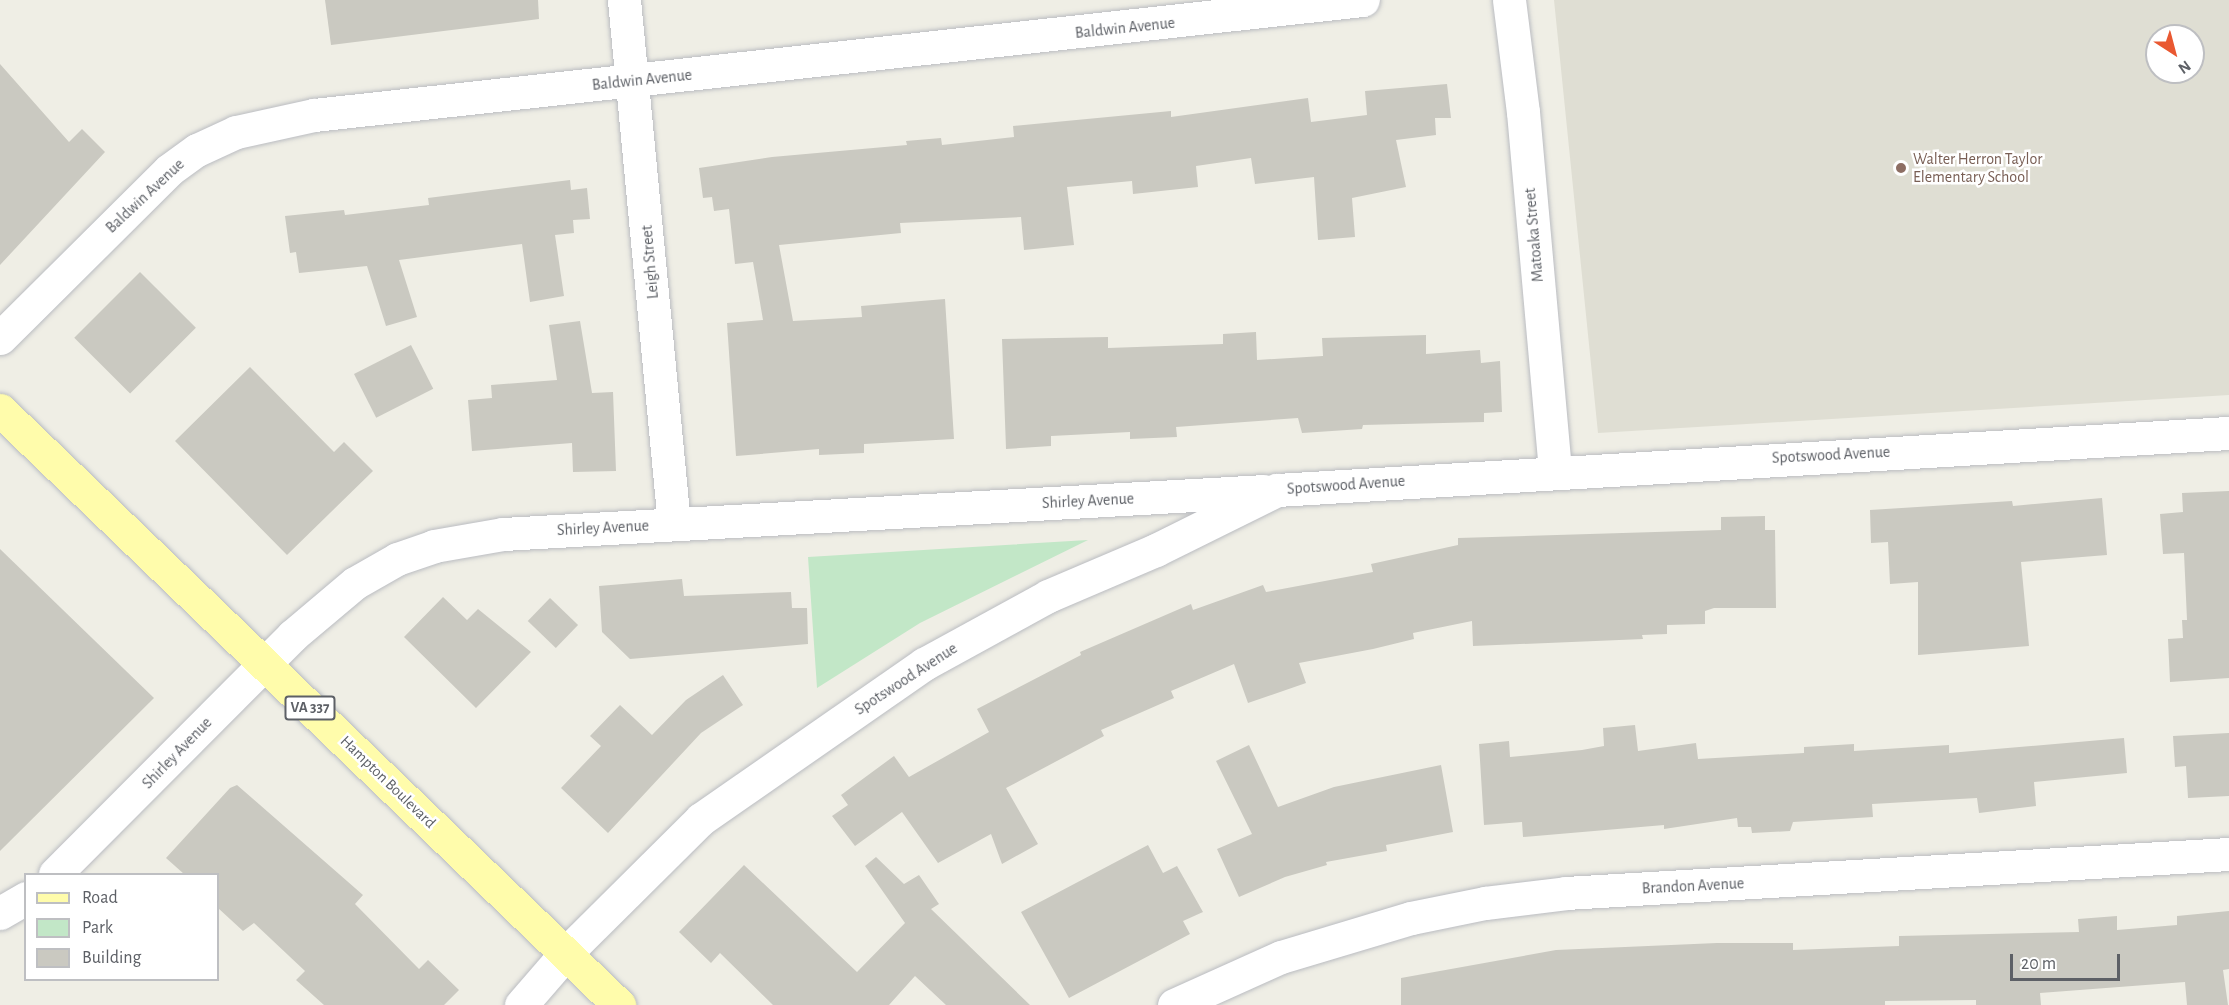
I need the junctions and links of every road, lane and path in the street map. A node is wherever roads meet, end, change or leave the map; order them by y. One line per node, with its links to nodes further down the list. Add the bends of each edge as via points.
1 (624, 0): 4 (street, Leigh Street)
2 (1363, 0): 4 (street, Baldwin Avenue)
3 (1509, 0): 8 (street, Matoaka Street, via 1523,112)
4 (633, 82): 5 (street, Baldwin Avenue, via 314,115 236,132 196,150 169,170); 10 (street, Leigh Street)
5 (0, 338)
6 (0, 410): 11 (main road, Hampton Boulevard / VA 337)
7 (2229, 433): 8 (street, Spotswood Avenue)
8 (1555, 471): 9 (street, Spotswood Avenue)
9 (1278, 490): 10 (street, Shirley Avenue); 16 (street, Spotswood Avenue, via 1156,550 1048,596 924,664 701,819)
10 (674, 524): 11 (street, Shirley Avenue, via 503,534 434,546 397,559 354,583)
11 (264, 664): 13 (street, Shirley Avenue); 16 (main road, Hampton Boulevard / VA 337)
12 (2229, 854): 19 (street, Brandon Avenue, via 1566,893 1485,903 1411,918 1281,957)
13 (56, 873)
14 (24, 899): 15 (street)
15 (0, 913)
16 (566, 953): 17 (street, Spotswood Avenue); 18 (main road, Hampton Boulevard / VA 337)
17 (521, 1005)
18 (620, 1005)
19 (1173, 1005)

